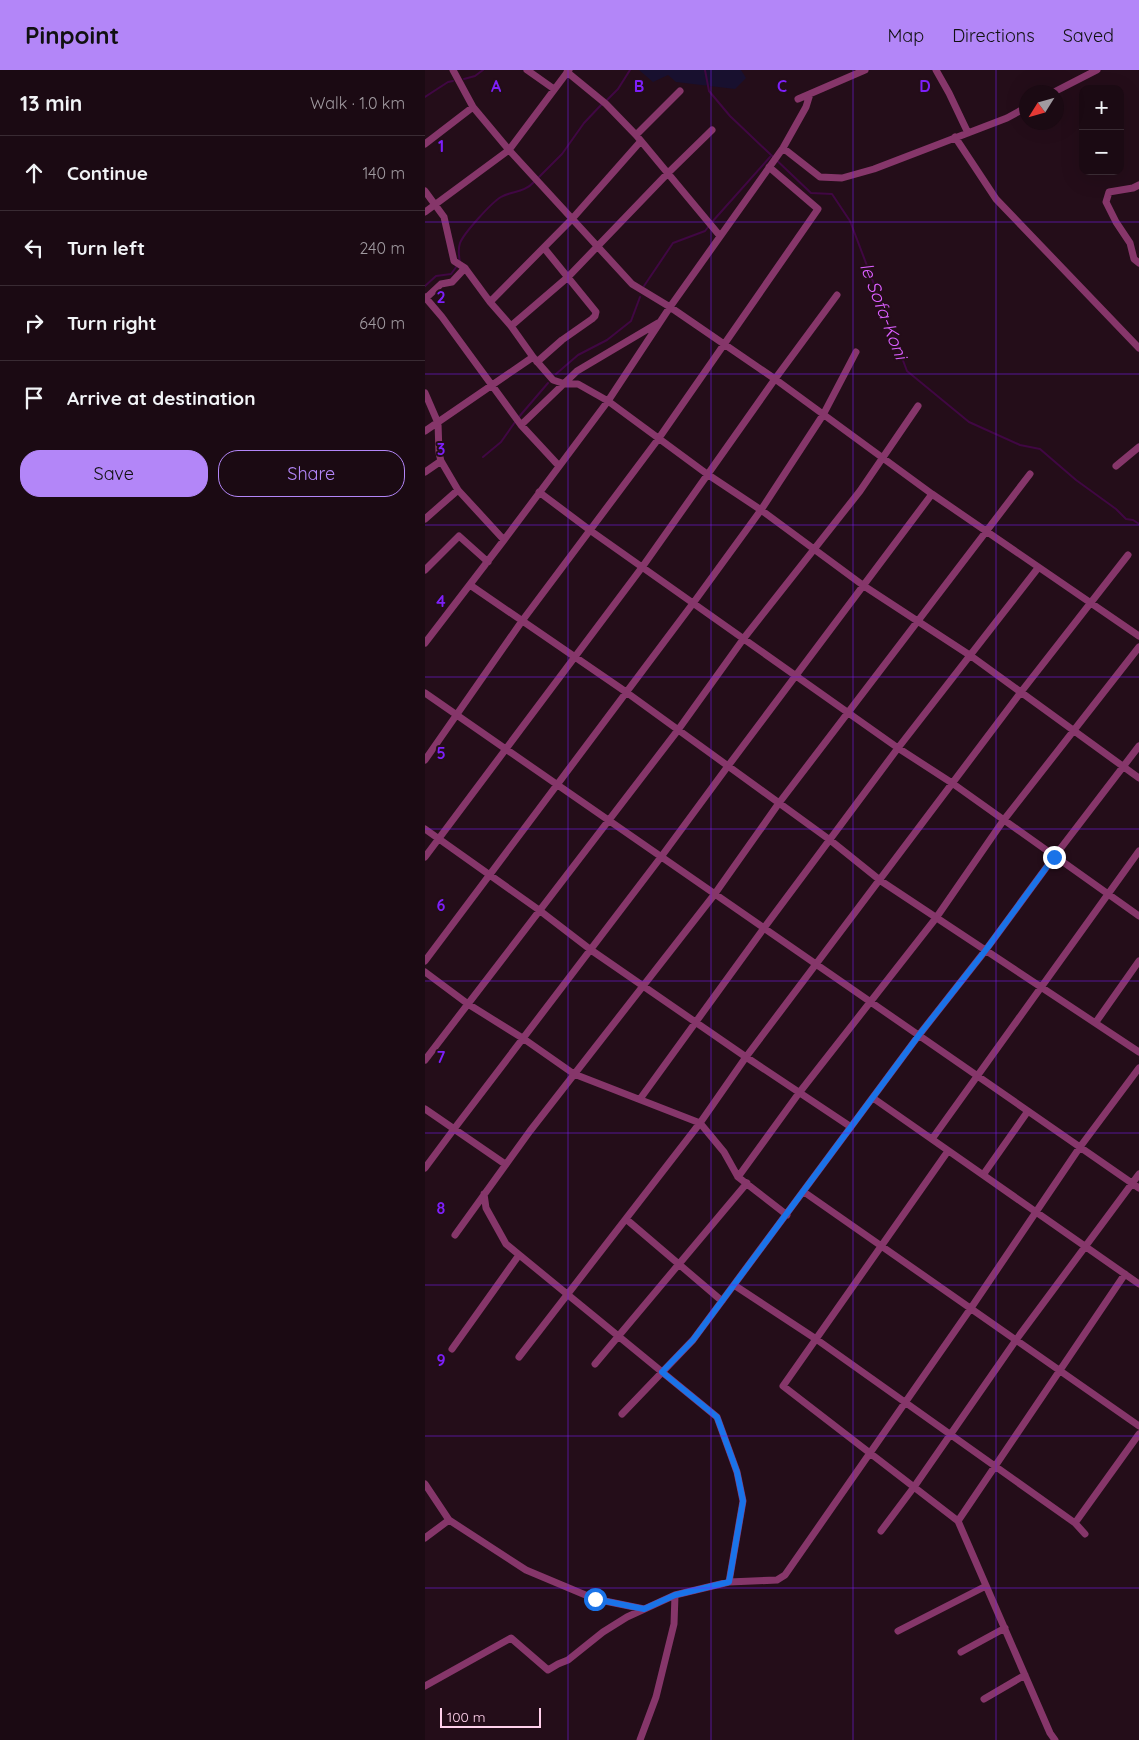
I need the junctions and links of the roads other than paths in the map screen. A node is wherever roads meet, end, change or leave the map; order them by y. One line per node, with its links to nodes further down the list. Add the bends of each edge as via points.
1 (453, 70): 12 (street)
2 (527, 70): 8 (street)
3 (865, 70): 10 (street)
4 (936, 70): 15 (street)
5 (1097, 70): 7 (street)
6 (568, 71): 8 (street); 16 (street)
7 (1064, 87)
8 (554, 89): 21 (street)
9 (680, 90): 16 (street)
10 (810, 94): 11 (street); 20 (street)
11 (798, 99)
12 (473, 107): 19 (street); 21 (street)
13 (1019, 111): 15 (street)
14 (712, 130): 23 (street)
15 (968, 133): 17 (street)
16 (636, 135): 18 (street)
17 (955, 138): 20 (street, via 842,178 820,177); 41 (street, via 996,199)
18 (640, 142): 23 (street); 28 (street)
19 (425, 144)
20 (783, 148): 22 (street)
21 (509, 150): 26 (street); 28 (street)
22 (769, 167): 29 (street); 42 (street, via 818,209)
23 (668, 173): 29 (street); 31 (street)
24 (1139, 185): 32 (street, via 1109,192 1105,202)
25 (425, 192): 26 (street)
26 (435, 205): 27 (street); 33 (street, via 445,217 454,261)
27 (425, 212)
28 (572, 219): 30 (street); 31 (street)
29 (720, 236): 38 (street)
30 (544, 248): 34 (street); 37 (street)
31 (597, 248): 34 (street); 38 (street, via 632,284)
32 (1139, 263)
33 (461, 265): 36 (street, via 452,282 441,284); 37 (street)
34 (568, 277): 40 (street); 45 (street, via 596,312 595,316)
35 (837, 296): 46 (street)
36 (425, 298): 48 (street)
37 (490, 302): 40 (street)
38 (670, 307): 39 (street); 42 (street)
39 (661, 321): 47 (street, via 577,371); 50 (street)
40 (511, 326): 45 (street)
41 (1135, 338): 43 (street)
42 (725, 344): 46 (street); 56 (street)
43 (1139, 348)
44 (856, 352): 52 (street)
45 (535, 359): 47 (street, via 553,380); 48 (street)
46 (775, 379): 52 (street); 63 (street)
47 (565, 384): 50 (street, via 578,384); 54 (street)
48 (492, 386): 53 (street); 54 (street)
49 (425, 393): 53 (street)
50 (608, 401): 56 (street); 60 (street)
51 (918, 406): 58 (street)
52 (823, 414): 58 (street); 68 (street)
53 (439, 423): 55 (street); 59 (street)
54 (521, 424): 60 (street)
55 (425, 431)
56 (659, 438): 63 (street); 70 (street)
57 (1139, 447): 61 (street)
58 (884, 457): 67 (street); 73 (street)
59 (441, 461): 62 (street); 65 (street)
60 (559, 466): 66 (street)
61 (1116, 466)
62 (425, 472)
63 (707, 474): 68 (street); 76 (street)
64 (1030, 474): 71 (street)
65 (458, 490): 69 (street); 72 (street)
66 (539, 492): 70 (street); 72 (street)
67 (932, 494): 71 (street); 80 (street)
68 (761, 510): 73 (street); 81 (street)
69 (425, 519)
70 (591, 531): 76 (street); 83 (street)
71 (986, 532): 77 (street); 84 (street)
72 (504, 540): 75 (street)
73 (814, 548): 80 (street); 86 (street)
74 (1128, 555): 82 (street)
75 (488, 562): 78 (street, via 459,536); 79 (street)
76 (643, 566): 81 (street); 90 (street)
77 (1038, 568): 82 (street); 89 (street)
78 (425, 570)
79 (470, 585): 83 (street); 87 (street)
80 (864, 586): 84 (street); 91 (street)
81 (694, 602): 86 (street); 92 (street)
82 (1090, 603): 85 (street); 93 (street)
83 (522, 621): 90 (street); 96 (street)
84 (917, 621): 89 (street); 95 (street)
85 (1139, 636)
86 (744, 638): 91 (street); 97 (street)
87 (425, 643)
88 (1139, 646): 98 (street)
89 (971, 656): 93 (street); 100 (street)
90 (576, 657): 92 (street); 101 (street)
91 (796, 676): 95 (street); 103 (street)
92 (626, 692): 97 (street); 107 (street)
93 (1021, 692): 98 (street); 106 (street)
94 (425, 694): 96 (street)
95 (848, 712): 100 (street); 108 (street)
96 (457, 715): 101 (street); 102 (street)
97 (678, 730): 103 (street); 109 (street)
98 (1072, 730): 104 (street); 110 (street)
99 (1139, 746): 104 (street)
100 (898, 748): 106 (street); 113 (street)
101 (506, 750): 107 (street); 112 (street)
102 (425, 760)
103 (727, 766): 108 (street); 116 (street)
104 (1123, 766): 105 (street); 117 (street)
105 (1139, 778)
106 (952, 783): 110 (street); 119 (street)
107 (557, 784): 109 (street); 118 (street)
108 (779, 803): 113 (street); 120 (street)
109 (609, 821): 116 (street); 122 (street)
110 (1003, 821): 117 (street); 124 (street)
111 (425, 829): 112 (street)
112 (438, 839): 115 (street); 118 (street)
113 (830, 840): 119 (street); 125 (street)
114 (1139, 851): 121 (street)
115 (425, 857)
116 (661, 857): 120 (street); 126 (street)
117 (1054, 857): 121 (street); 127 (street)
118 (489, 875): 122 (street); 128 (street)
119 (881, 881): 124 (street); 130 (street)
120 (715, 894): 125 (street); 132 (street)
121 (1109, 894): 123 (street); 133 (street)
122 (539, 910): 126 (street); 135 (street)
123 (1139, 916)
124 (937, 918): 127 (street); 134 (street)
125 (764, 928): 130 (street); 136 (street)
126 (591, 950): 132 (street); 139 (street)
127 (985, 951): 133 (street); 138 (street)
128 (425, 960)
129 (1139, 961): 137 (street)
130 (816, 964): 134 (street); 141 (street)
131 (425, 972): 135 (street)
132 (643, 985): 136 (street); 144 (street)
133 (1041, 988): 137 (street); 145 (street)
134 (870, 1001): 138 (street); 146 (street)
135 (469, 1004): 139 (street); 142 (street)
136 (695, 1022): 141 (street); 148 (street)
137 (1095, 1022): 140 (street)
138 (919, 1035): 145 (street); 147 (street)
139 (524, 1039): 144 (street); 153 (street)
140 (1139, 1052)
141 (746, 1057): 146 (street); 151 (street)
142 (425, 1060)
143 (1139, 1068): 155 (street)
144 (574, 1074): 148 (street); 157 (street)
145 (978, 1076): 150 (street); 154 (street)
146 (799, 1093): 152 (street); 161 (street)
147 (873, 1098): 152 (street); 154 (street)
148 (640, 1099): 151 (street)
149 (425, 1109): 153 (street)
150 (1028, 1111): 155 (street); 160 (street)
151 (700, 1123): 161 (street); 168 (street)
152 (851, 1127): 164 (street)
153 (454, 1128): 157 (street); 158 (street)
154 (932, 1140): 156 (street)
155 (1080, 1147): 163 (street); 166 (street)
156 (948, 1151): 160 (street); 170 (street)
157 (505, 1164): 165 (street)
158 (425, 1168)
159 (1139, 1174): 163 (street)
160 (983, 1175): 166 (street)
161 (738, 1177): 162 (street)
162 (747, 1184): 167 (street); 173 (street)
163 (1136, 1185): 171 (street)
164 (804, 1192): 167 (street); 170 (street)
165 (484, 1194): 169 (street); 172 (street, via 486,1208 499,1232 506,1244)
166 (1036, 1212): 171 (street); 179 (street)
167 (787, 1215): 176 (street)
168 (626, 1219): 173 (street); 177 (street)
169 (455, 1235)
170 (881, 1246): 179 (street); 181 (street)
171 (1085, 1247): 174 (street); 182 (street)
172 (519, 1255): 177 (street); 183 (street)
173 (679, 1264): 178 (street); 180 (street)
174 (1125, 1274): 175 (street); 186 (street)
175 (1138, 1281)
176 (734, 1285): 178 (street); 181 (street)
177 (567, 1294): 180 (street); 184 (street)
178 (722, 1301): 187 (street, via 693,1340)
179 (971, 1308): 182 (street); 188 (street)
180 (618, 1336): 185 (street); 187 (street)
181 (816, 1339): 188 (street); 193 (street, via 783,1386)
182 (1016, 1340): 186 (street); 192 (street)
183 (452, 1349)
184 (519, 1357)
185 (595, 1364)
186 (1060, 1370): 190 (street); 194 (street)
187 (662, 1372): 189 (street); 203 (street, via 717,1417 737,1472 743,1501)
188 (905, 1402): 192 (street); 193 (street)
189 (622, 1414)
190 (1139, 1426)
191 (1139, 1434): 199 (street)
192 (951, 1435): 194 (street); 196 (street)
193 (870, 1453): 196 (street); 203 (street, via 785,1575 777,1580)
194 (995, 1466): 198 (street); 199 (street)
195 (425, 1484): 197 (street)
196 (914, 1487): 198 (street); 200 (street)
197 (449, 1520): 202 (street); 206 (street, via 526,1570 595,1599)
198 (958, 1520): 204 (street)
199 (1075, 1523): 201 (street)
200 (881, 1531)
201 (1085, 1534)
202 (425, 1538)
203 (729, 1582): 205 (street)
204 (986, 1586): 207 (street); 208 (street)
205 (675, 1595): 206 (street); 213 (street, via 674,1624 657,1697)
206 (644, 1609): 211 (street, via 603,1632 568,1660 548,1670 511,1638)
207 (1005, 1628): 209 (street); 210 (street)
208 (898, 1631)
209 (961, 1652)
210 (1025, 1675): 212 (street); 214 (street)
211 (425, 1686)
212 (984, 1699)
213 (640, 1740)
214 (1055, 1740)

